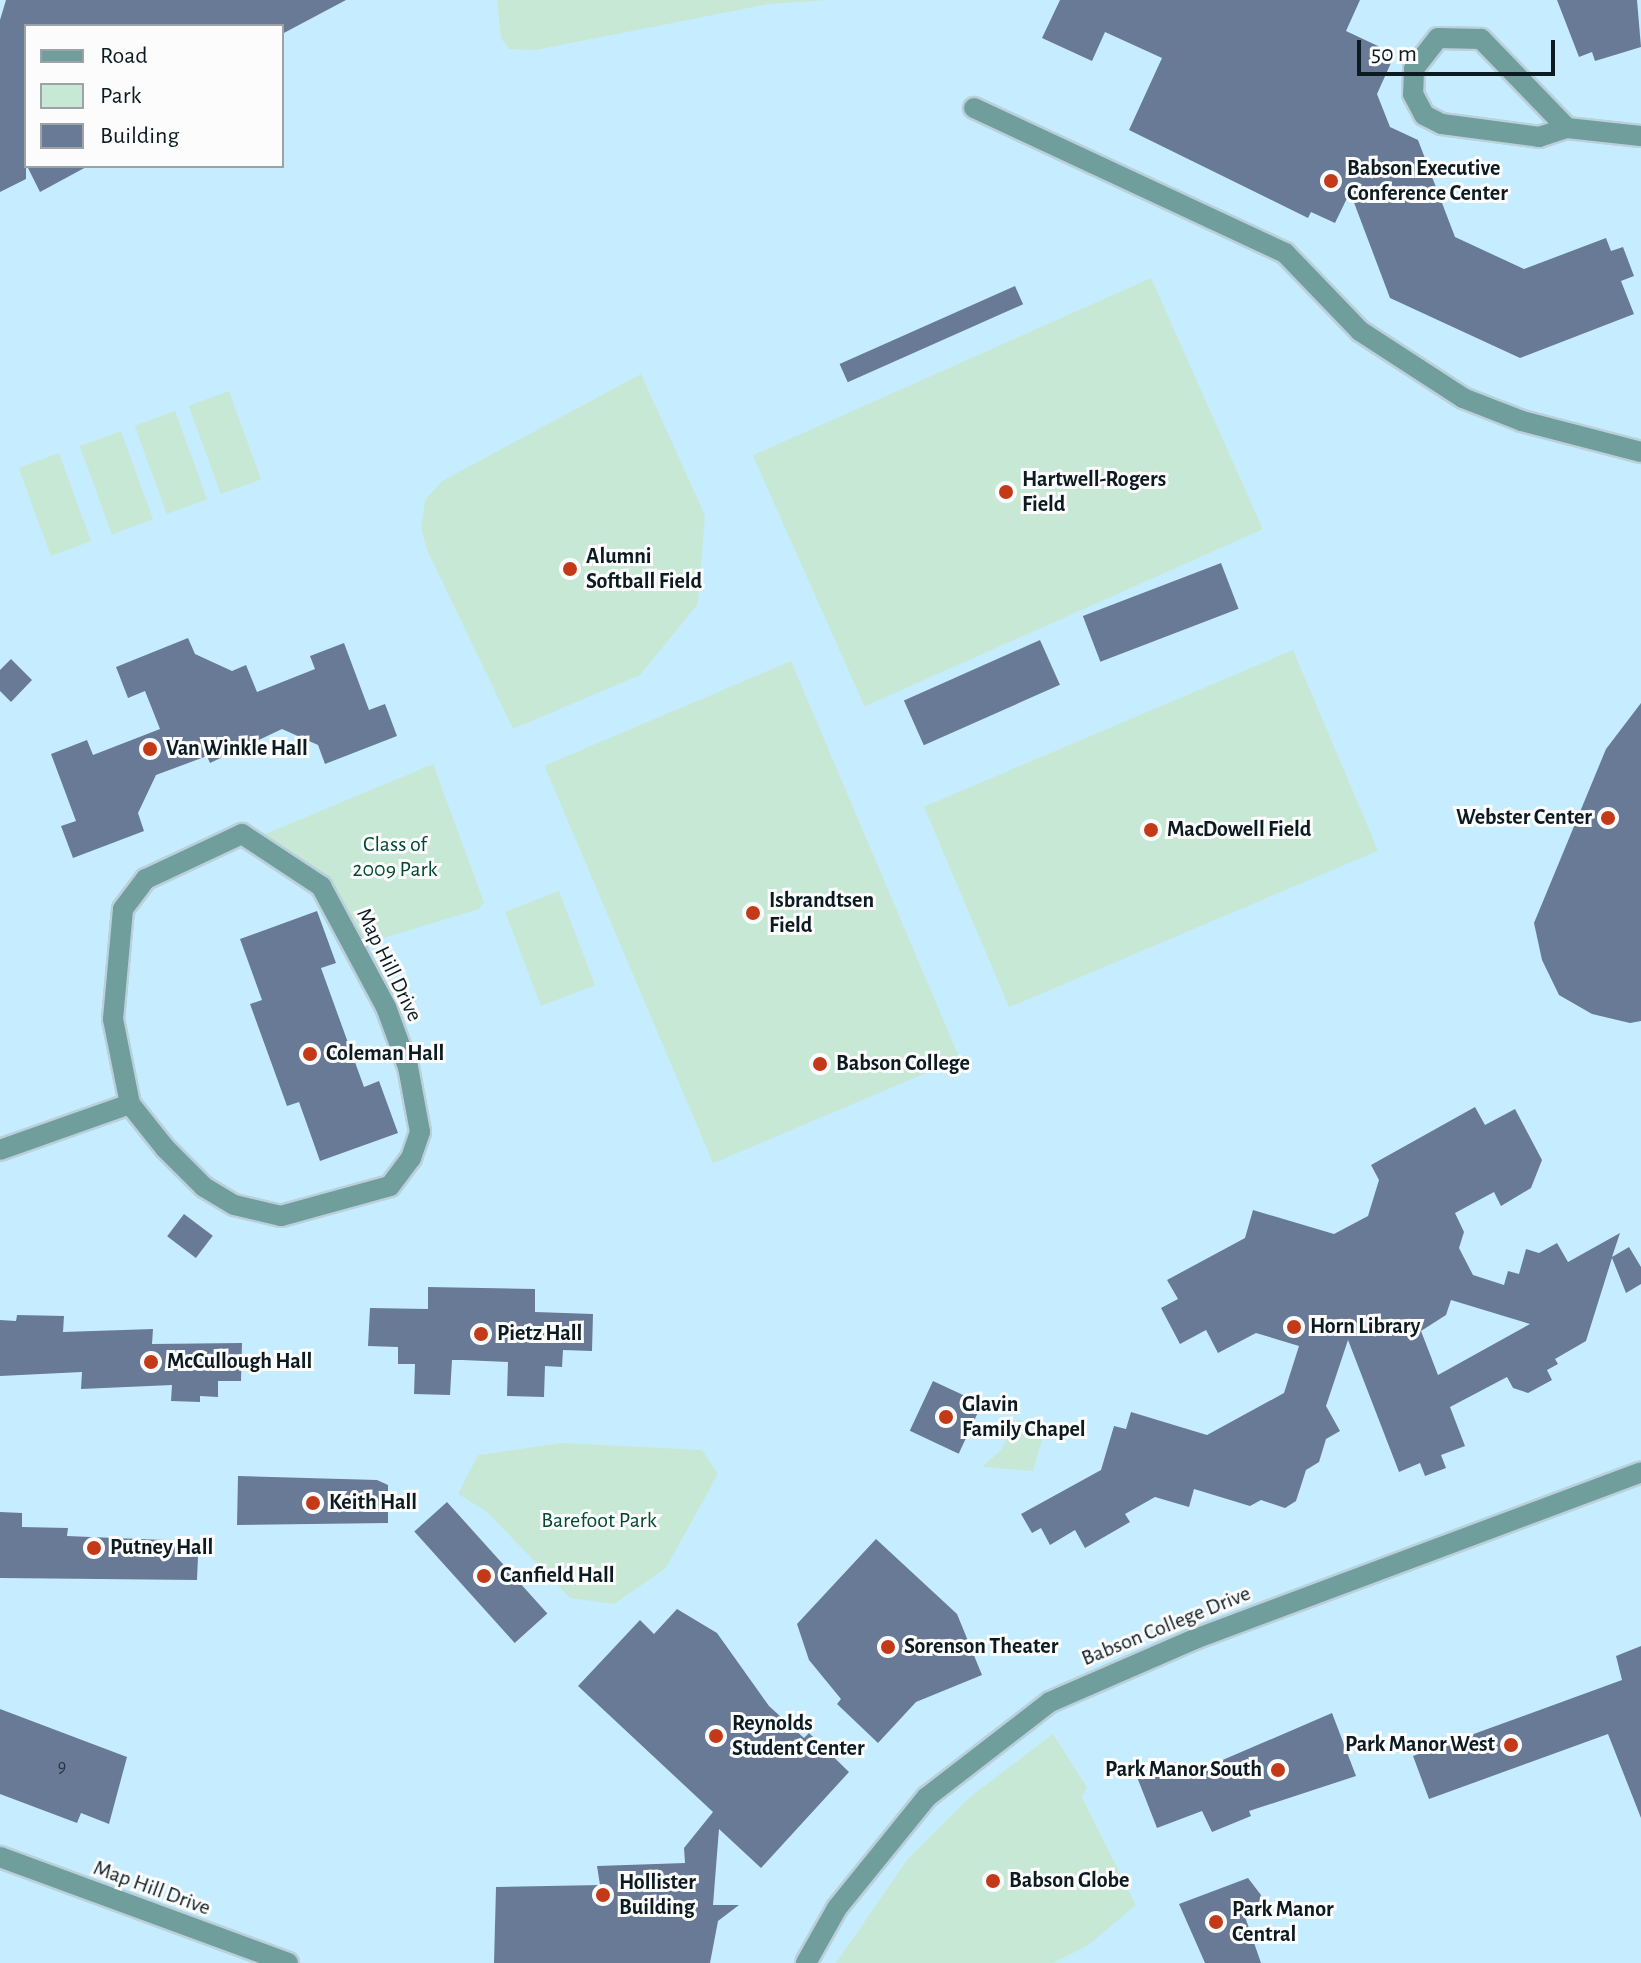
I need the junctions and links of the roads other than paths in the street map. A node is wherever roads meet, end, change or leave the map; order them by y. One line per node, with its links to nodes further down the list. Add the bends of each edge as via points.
1 (974, 108): 4 (street, via 1285,253 1360,331 1463,398 1522,421)
2 (1567, 128): 2 (street, via 1481,39 1438,38 1414,69 1418,104 1442,124 1539,137); 3 (street)
3 (1641, 136)
4 (1641, 452)
5 (130, 1104): 5 (street, Map Hill Drive, via 204,1187 234,1205 281,1216 390,1186 411,1158 420,1132 408,1067 360,951 321,886 242,834 146,879 123,909 113,1019); 6 (street)
6 (0, 1150)
7 (1641, 1472): 10 (street, Babson College Drive, via 1195,1639 1050,1702 927,1797 837,1908)
8 (0, 1857): 9 (street, Map Hill Drive)
9 (288, 1963)
10 (806, 1963)

